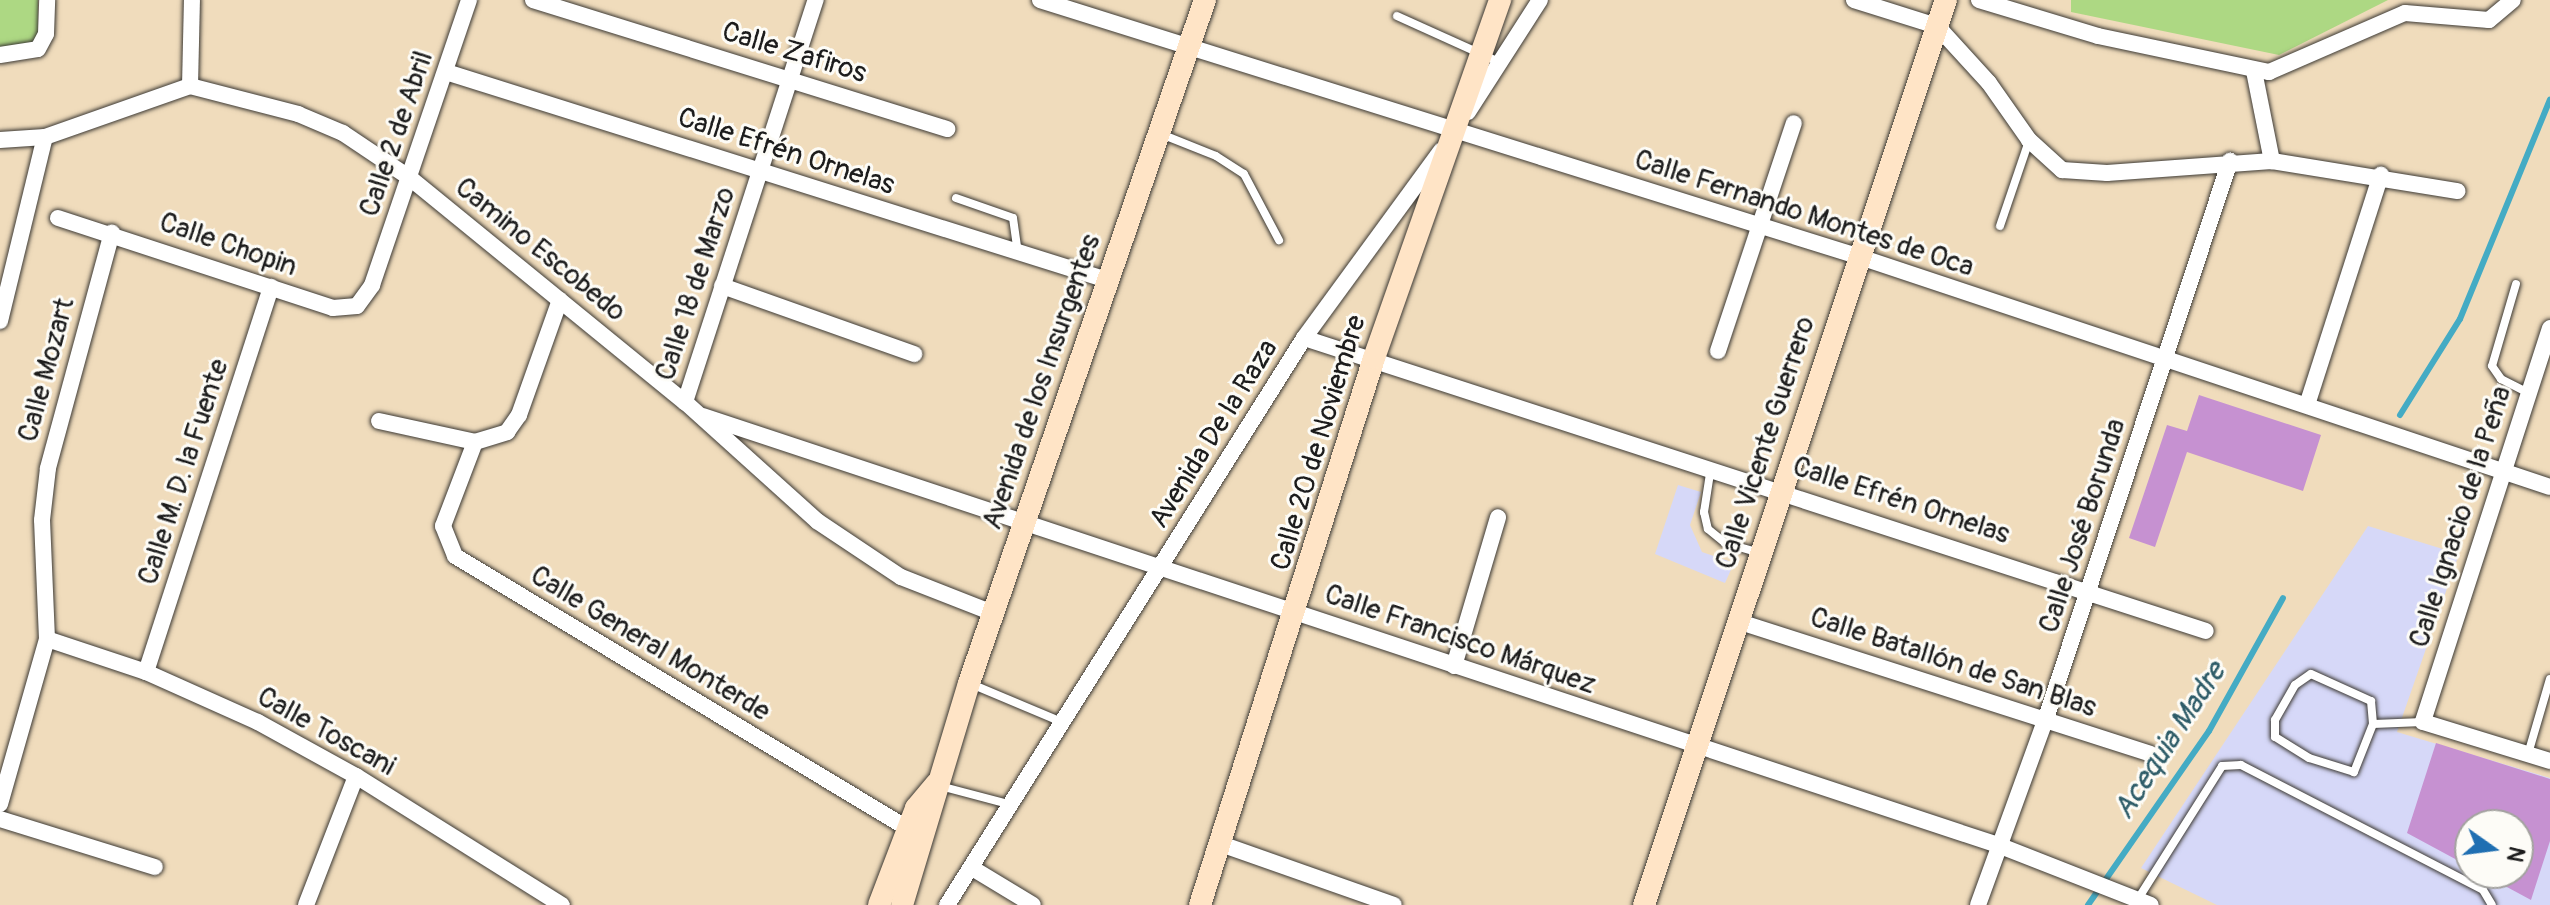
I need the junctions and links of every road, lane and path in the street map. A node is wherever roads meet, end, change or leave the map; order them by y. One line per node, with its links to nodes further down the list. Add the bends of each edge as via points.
1 (47, 0): 18 (street, via 46,34 38,49)
2 (192, 0): 23 (street)
3 (469, 0): 21 (street, Calle 2 de Abril)
4 (533, 0): 22 (street, Calle Zafiros)
5 (816, 0): 22 (street, Calle 18 de Marzo)
6 (1040, 0): 17 (street, Calle Fernando Montes de Oca)
7 (1205, 0): 17 (main road, Avenida de los Insurgentes)
8 (1500, 0): 19 (main road, Calle 20 de Noviembre)
9 (1540, 0): 19 (street)
10 (1854, 0): 16 (street)
11 (1946, 0): 16 (main road, Calle Vicente Guerrero)
12 (1979, 0): 20 (street, via 2098,36)
13 (2513, 0): 14 (street, via 2489,20)
14 (2407, 6): 20 (street, via 2287,68)
15 (1397, 16): 19 (lane)
16 (1937, 26): 30 (street, via 1989,83); 44 (main road, Calle Vicente Guerrero)
17 (1188, 49): 26 (street, Calle Fernando Montes de Oca); 27 (main road, Avenida de los Insurgentes)
18 (0, 55)
19 (1491, 57): 26 (main road, Calle 20 de Noviembre)
20 (2254, 71): 32 (street)
21 (446, 72): 33 (street, Calle Efrén Ornelas); 35 (street, Calle 2 de Abril)
22 (790, 79): 25 (street, Calle Zafiros); 33 (street, Calle 18 de Marzo)
23 (190, 86): 28 (street); 35 (street, Camino Escobedo, via 321,122)
24 (1794, 123): 40 (street)
25 (947, 129)
26 (1456, 131): 40 (street, Calle Fernando Montes de Oca); 53 (street, Avenida De la Raza); 56 (main road, Calle 20 de Noviembre)
27 (1160, 134): 42 (lane, via 1216,156 1244,174); 45 (main road, Avenida de los Insurgentes)
28 (45, 137): 29 (street); 51 (street)
29 (0, 140)
30 (2029, 140): 31 (street, via 2050,163 2077,173); 39 (lane)
31 (2230, 161): 32 (street); 57 (street, Calle José Borunda)
32 (2272, 161): 34 (street)
33 (760, 171): 43 (street, Calle Efrén Ornelas); 48 (street, Calle 18 de Marzo)
34 (2381, 175): 36 (street); 60 (street)
35 (410, 178): 47 (street, Calle 2 de Abril); 50 (street, Camino Escobedo)
36 (2458, 191)
37 (956, 198): 43 (lane, via 1013,218)
38 (58, 218): 41 (street, Calle Chopin)
39 (2000, 226)
40 (1760, 227): 44 (street, Calle Fernando Montes de Oca); 54 (street)
41 (112, 233): 49 (street, Calle Chopin); 77 (street, Calle Mozart, via 48,468 42,520)
42 (1279, 240)
43 (1018, 255): 45 (street, Calle Efrén Ornelas)
44 (1857, 256): 57 (street, Calle Fernando Montes de Oca); 67 (main road, Calle Vicente Guerrero)
45 (1110, 281): 69 (main road, Avenida de los Insurgentes)
46 (2516, 284): 58 (lane, via 2492,366 2501,379)
47 (372, 285): 49 (street, Calle Chopin, via 366,299 347,308)
48 (722, 286): 55 (street); 59 (street, Calle 18 de Marzo)
49 (271, 287): 79 (street, Calle M. D. la Fuente)
50 (560, 300): 59 (street, Camino Escobedo); 63 (street, via 514,425)
51 (0, 321)
52 (2550, 328): 58 (street, Calle Ignacio de la Peña)
53 (1304, 338): 56 (street, Calle Efrén Ornelas); 71 (street, Avenida De la Raza)
54 (1718, 351)
55 (914, 354)
56 (1374, 358): 64 (street, Calle Efrén Ornelas); 73 (main road, Calle 20 de Noviembre)
57 (2165, 359): 60 (street, Calle Fernando Montes de Oca); 72 (street, Calle José Borunda)
58 (2528, 393): 65 (street, Calle Ignacio de la Peña)
59 (685, 402): 61 (street, Camino Escobedo)
60 (2307, 405): 65 (street, Calle Fernando Montes de Oca)
61 (703, 416): 69 (street, Calle Francisco Márquez); 74 (street, Camino Escobedo, via 817,521 901,577)
62 (379, 421): 63 (street)
63 (475, 442): 95 (street, Calle General Monterde, via 443,526 455,556)
64 (1711, 467): 67 (street, Calle Efrén Ornelas); 70 (lane, via 1704,512 1708,529 1725,543)
65 (2501, 471): 66 (street, Calle Fernando Montes de Oca); 83 (street, Calle Ignacio de la Peña)
66 (2550, 487)
67 (1783, 490): 70 (main road, Calle Vicente Guerrero); 72 (street, Calle Efrén Ornelas)
68 (1498, 517): 78 (street)
69 (1024, 525): 71 (street, Calle Francisco Márquez); 74 (main road, Avenida de los Insurgentes)
70 (1762, 553): 75 (main road, Calle Vicente Guerrero)
71 (1162, 570): 73 (street, Calle Francisco Márquez); 84 (street, Avenida De la Raza)
72 (2089, 591): 76 (street, Calle Efrén Ornelas); 82 (street, Calle José Borunda)
73 (1297, 611): 78 (street, Calle Francisco Márquez); 96 (main road, Calle 20 de Noviembre)
74 (993, 613): 81 (main road, Avenida de los Insurgentes)
75 (1740, 622): 82 (street, Calle Batallón de San Blas); 86 (main road, Calle Vicente Guerrero)
76 (2206, 631)
77 (47, 639): 79 (street, Calle Toscani); 92 (street, Calle Mozart)
78 (1454, 666): 86 (street, Calle Francisco Márquez)
79 (146, 672): 90 (street, Calle Toscani, via 258,722)
80 (2550, 679): 88 (lane)
81 (969, 683): 84 (lane); 91 (main road, Avenida de los Insurgentes)
82 (2045, 721): 87 (street, Calle Batallón de San Blas); 97 (street, Calle José Borunda)
83 (2423, 722): 85 (lane); 88 (street)
84 (1064, 723): 93 (street, Avenida De la Raza)
85 (2373, 724): 85 (lane, via 2360,765 2347,773 2281,743 2272,728 2295,685 2311,674 2366,697)
86 (1696, 748): 97 (street, Calle Francisco Márquez); 109 (main road, Calle Vicente Guerrero)
87 (2150, 754)
88 (2528, 755): 89 (street)
89 (2550, 761)
90 (356, 776): 101 (street); 102 (street, Calle Toscani)
91 (936, 784): 93 (lane); 95 (main road, Avenida de los Insurgentes)
92 (0, 804)
93 (1013, 805): 99 (street, Avenida De la Raza)
94 (0, 819): 98 (street)
95 (916, 834): 103 (main road); 104 (main road)
96 (1221, 844): 107 (main road, Calle 20 de Noviembre); 108 (street)
97 (1998, 845): 100 (street, Calle Francisco Márquez); 110 (street, Calle José Borunda)
98 (155, 867)
99 (972, 868): 105 (street, Avenida De la Raza); 106 (street)
100 (2145, 902): 111 (lane, via 2222,766 2241,765 2483,890)
101 (306, 905)
102 (562, 905)
103 (879, 905)
104 (902, 905)
105 (947, 905)
106 (1033, 905)
107 (1200, 905)
108 (1394, 905)
109 (1644, 905)
110 (1978, 905)
111 (2492, 905)

